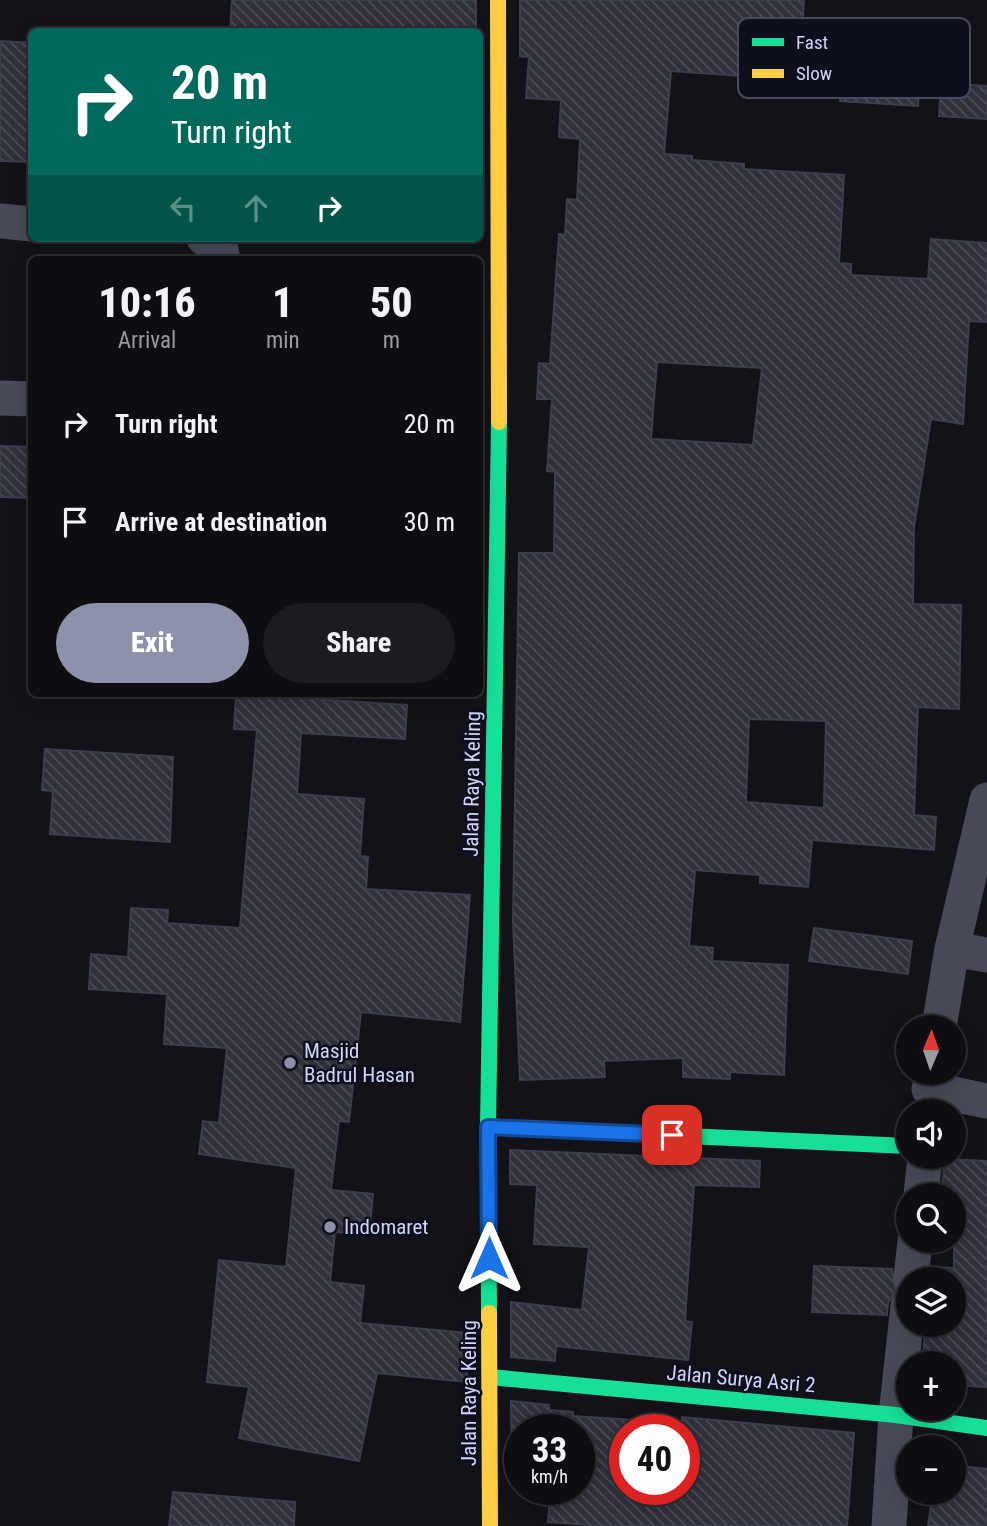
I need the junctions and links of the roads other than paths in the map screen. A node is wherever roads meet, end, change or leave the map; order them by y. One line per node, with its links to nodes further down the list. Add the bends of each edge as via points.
1 (498, 0): 6 (street, Jalan Raya Keling)
2 (0, 221): 3 (street)
3 (28, 224)
4 (0, 398): 5 (street)
5 (28, 399)
6 (489, 416): 13 (street, Jalan Raya Keling)
7 (987, 800): 8 (street)
8 (952, 949): 9 (street); 10 (street)
9 (987, 956)
10 (941, 1015)
11 (929, 1091): 12 (street)
12 (987, 1101)
13 (488, 1127): 14 (street); 15 (street, Jalan Raya Keling)
14 (896, 1145)
15 (491, 1377): 16 (street, Jalan Surya Asri 2); 19 (street, Jalan Raya Keling)
16 (896, 1415): 20 (street)
17 (938, 1421): 18 (street, Jalan Surya Asri 2)
18 (987, 1428)
19 (490, 1526)
20 (889, 1526)

